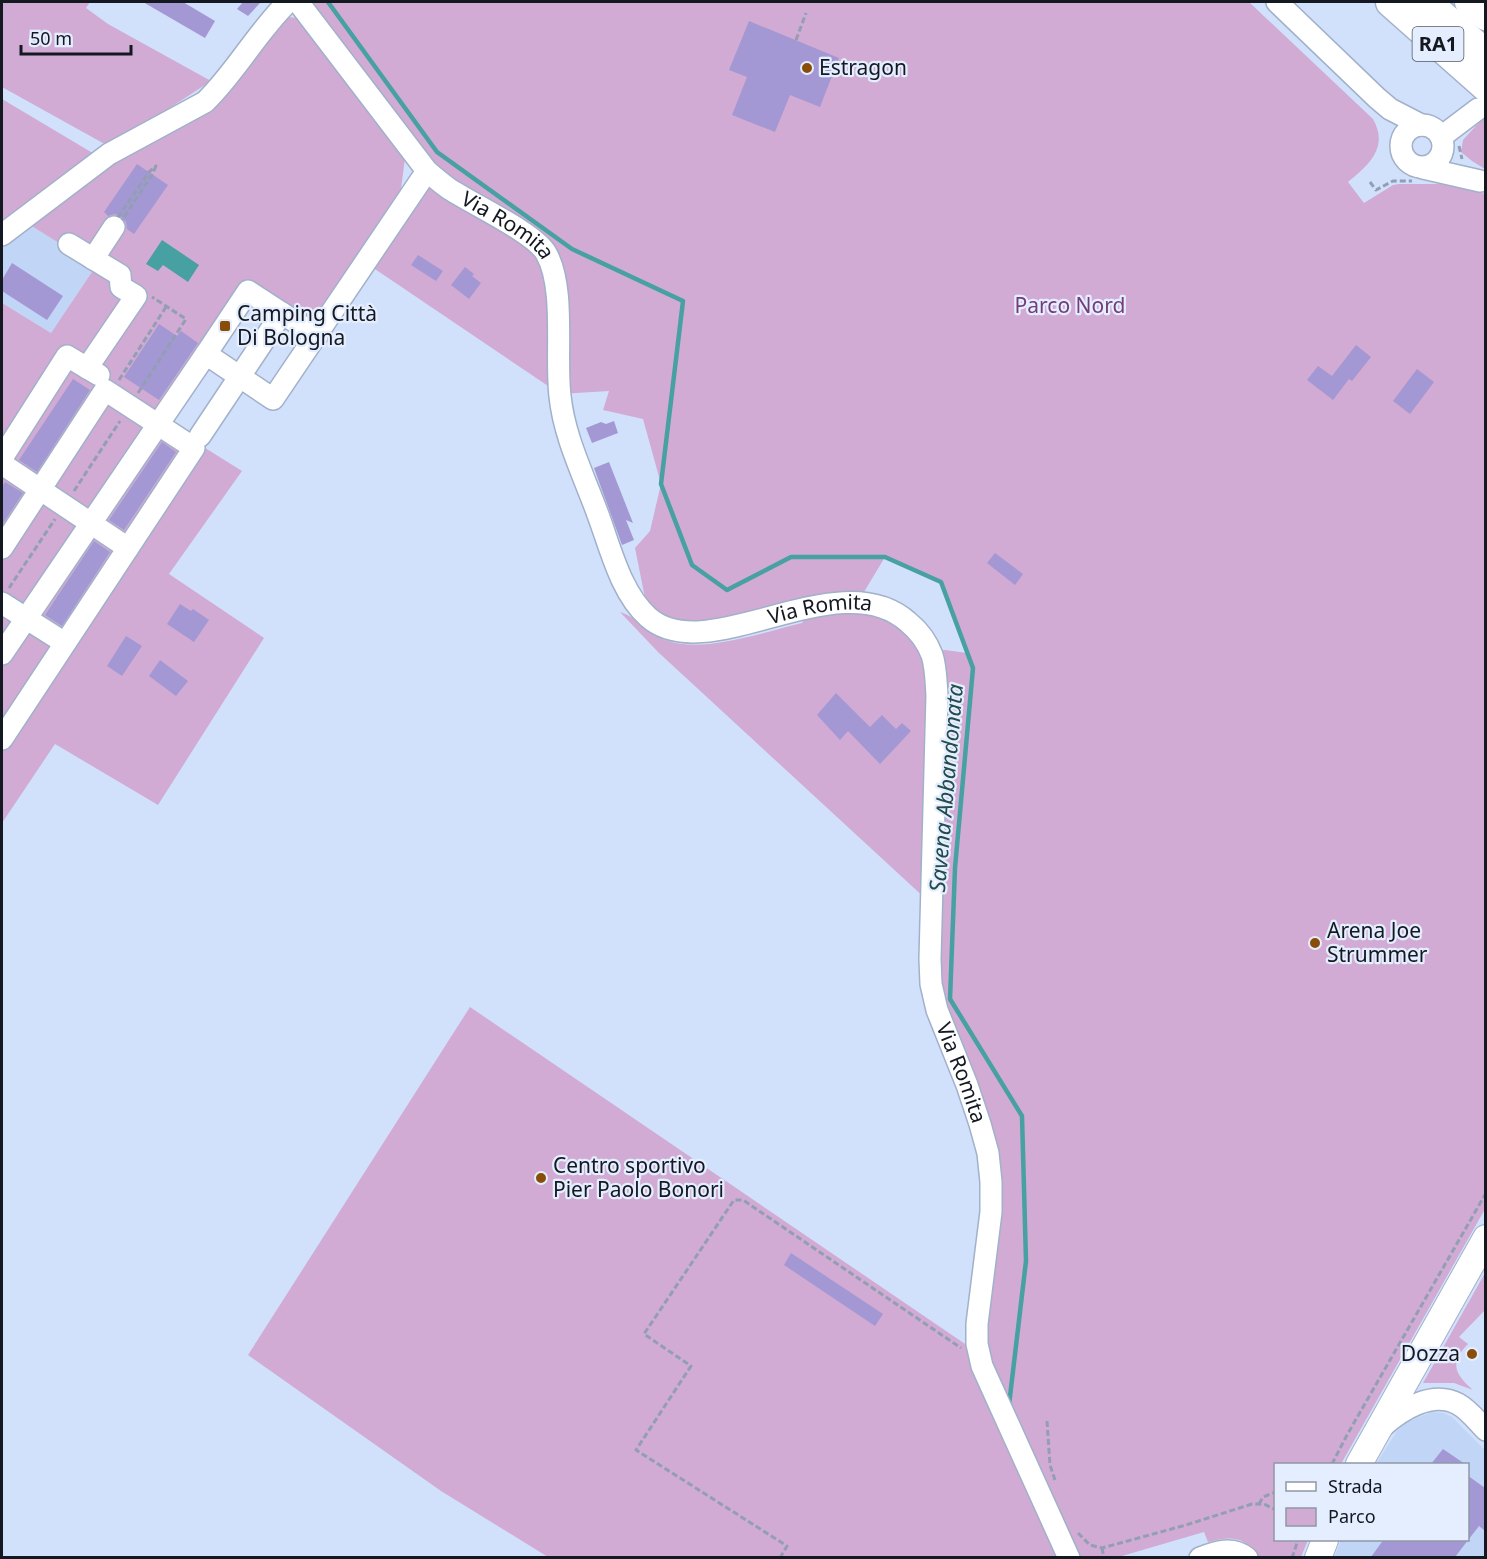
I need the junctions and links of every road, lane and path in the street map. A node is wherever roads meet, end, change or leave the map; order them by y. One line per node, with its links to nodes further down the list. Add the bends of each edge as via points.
1 (288, 2): 21 (street, via 205,102 114,151)
2 (298, 2): 18 (street, Via Romita)
3 (1277, 2): 12 (street)
4 (1391, 2): 7 (highway, RA1)
5 (1470, 2): 8 (highway)
6 (806, 13): 9 (path)
7 (1424, 15): 10 (highway); 11 (highway)
8 (1485, 15)
9 (796, 40)
10 (1485, 55)
11 (1483, 96): 16 (street)
12 (1377, 98): 13 (street); 15 (street)
13 (1421, 125): 15 (street, via 1411,128); 16 (street, via 1430,126)
14 (1463, 137): 19 (path, via 1458,147 1460,156 1484,172)
15 (1402, 140): 17 (street, via 1405,160)
16 (1442, 142): 17 (street, via 1441,157); 19 (street, via 1457,166)
17 (1423, 168): 19 (street)
18 (427, 171): 27 (street); 64 (street, Via Romita, via 545,250 555,279 560,394 569,438 624,582 637,606 649,618 674,630 706,632 782,613 858,602 890,609 901,616 914,627 932,654 937,695 931,984 980,1124 991,1182 977,1344 982,1366)
19 (1480, 181)
20 (114, 227): 20 (path, via 149,172 156,166 116,229); 23 (street)
21 (2, 235)
22 (69, 244): 23 (street)
23 (93, 259): 24 (street, via 120,275 121,287)
24 (136, 296): 25 (path, via 141,290); 29 (street)
25 (166, 306): 31 (path); 32 (path, via 186,320)
26 (282, 313): 27 (street); 28 (street, via 248,291); 30 (street)
27 (317, 336): 30 (street, via 273,399)
28 (206, 354): 30 (street); 33 (street)
29 (87, 368): 31 (street, via 99,375); 35 (street, via 67,356)
30 (239, 377): 34 (street)
31 (108, 392): 32 (street); 37 (street)
32 (130, 406): 33 (street); 38 (path)
33 (159, 424): 39 (street); 41 (street, via 194,448)
34 (200, 436)
35 (2, 458)
36 (2, 464): 37 (street)
37 (40, 489): 38 (street); 40 (street)
38 (64, 505): 39 (street); 42 (path)
39 (91, 523): 41 (street); 43 (street)
40 (2, 548)
41 (128, 548): 44 (street)
42 (5, 597): 43 (street)
43 (26, 619): 44 (street); 45 (street)
44 (65, 643): 46 (street)
45 (2, 654)
46 (2, 739)
47 (1485, 1193): 48 (path)
48 (1484, 1201): 54 (path)
49 (1485, 1238): 53 (main road)
50 (962, 1349): 63 (path, via 743,1200 734,1200 644,1334 691,1366 636,1450 787,1546)
51 (1047, 1421): 56 (path, via 1050,1465)
52 (1485, 1430): 53 (street, via 1456,1402 1432,1400 1404,1410)
53 (1373, 1436): 55 (main road)
54 (1333, 1463)
55 (1360, 1463)
56 (1058, 1488)
57 (1274, 1492): 58 (path, via 1263,1497)
58 (1259, 1504): 59 (path); 62 (path)
59 (1274, 1510)
60 (1075, 1526): 62 (path, via 1090,1545)
61 (1297, 1541): 68 (path)
62 (1102, 1548): 65 (path)
63 (780, 1557)
64 (1069, 1557)
65 (1104, 1557)
66 (1200, 1557): 67 (street, via 1229,1550)
67 (1247, 1557)
68 (1292, 1557)

